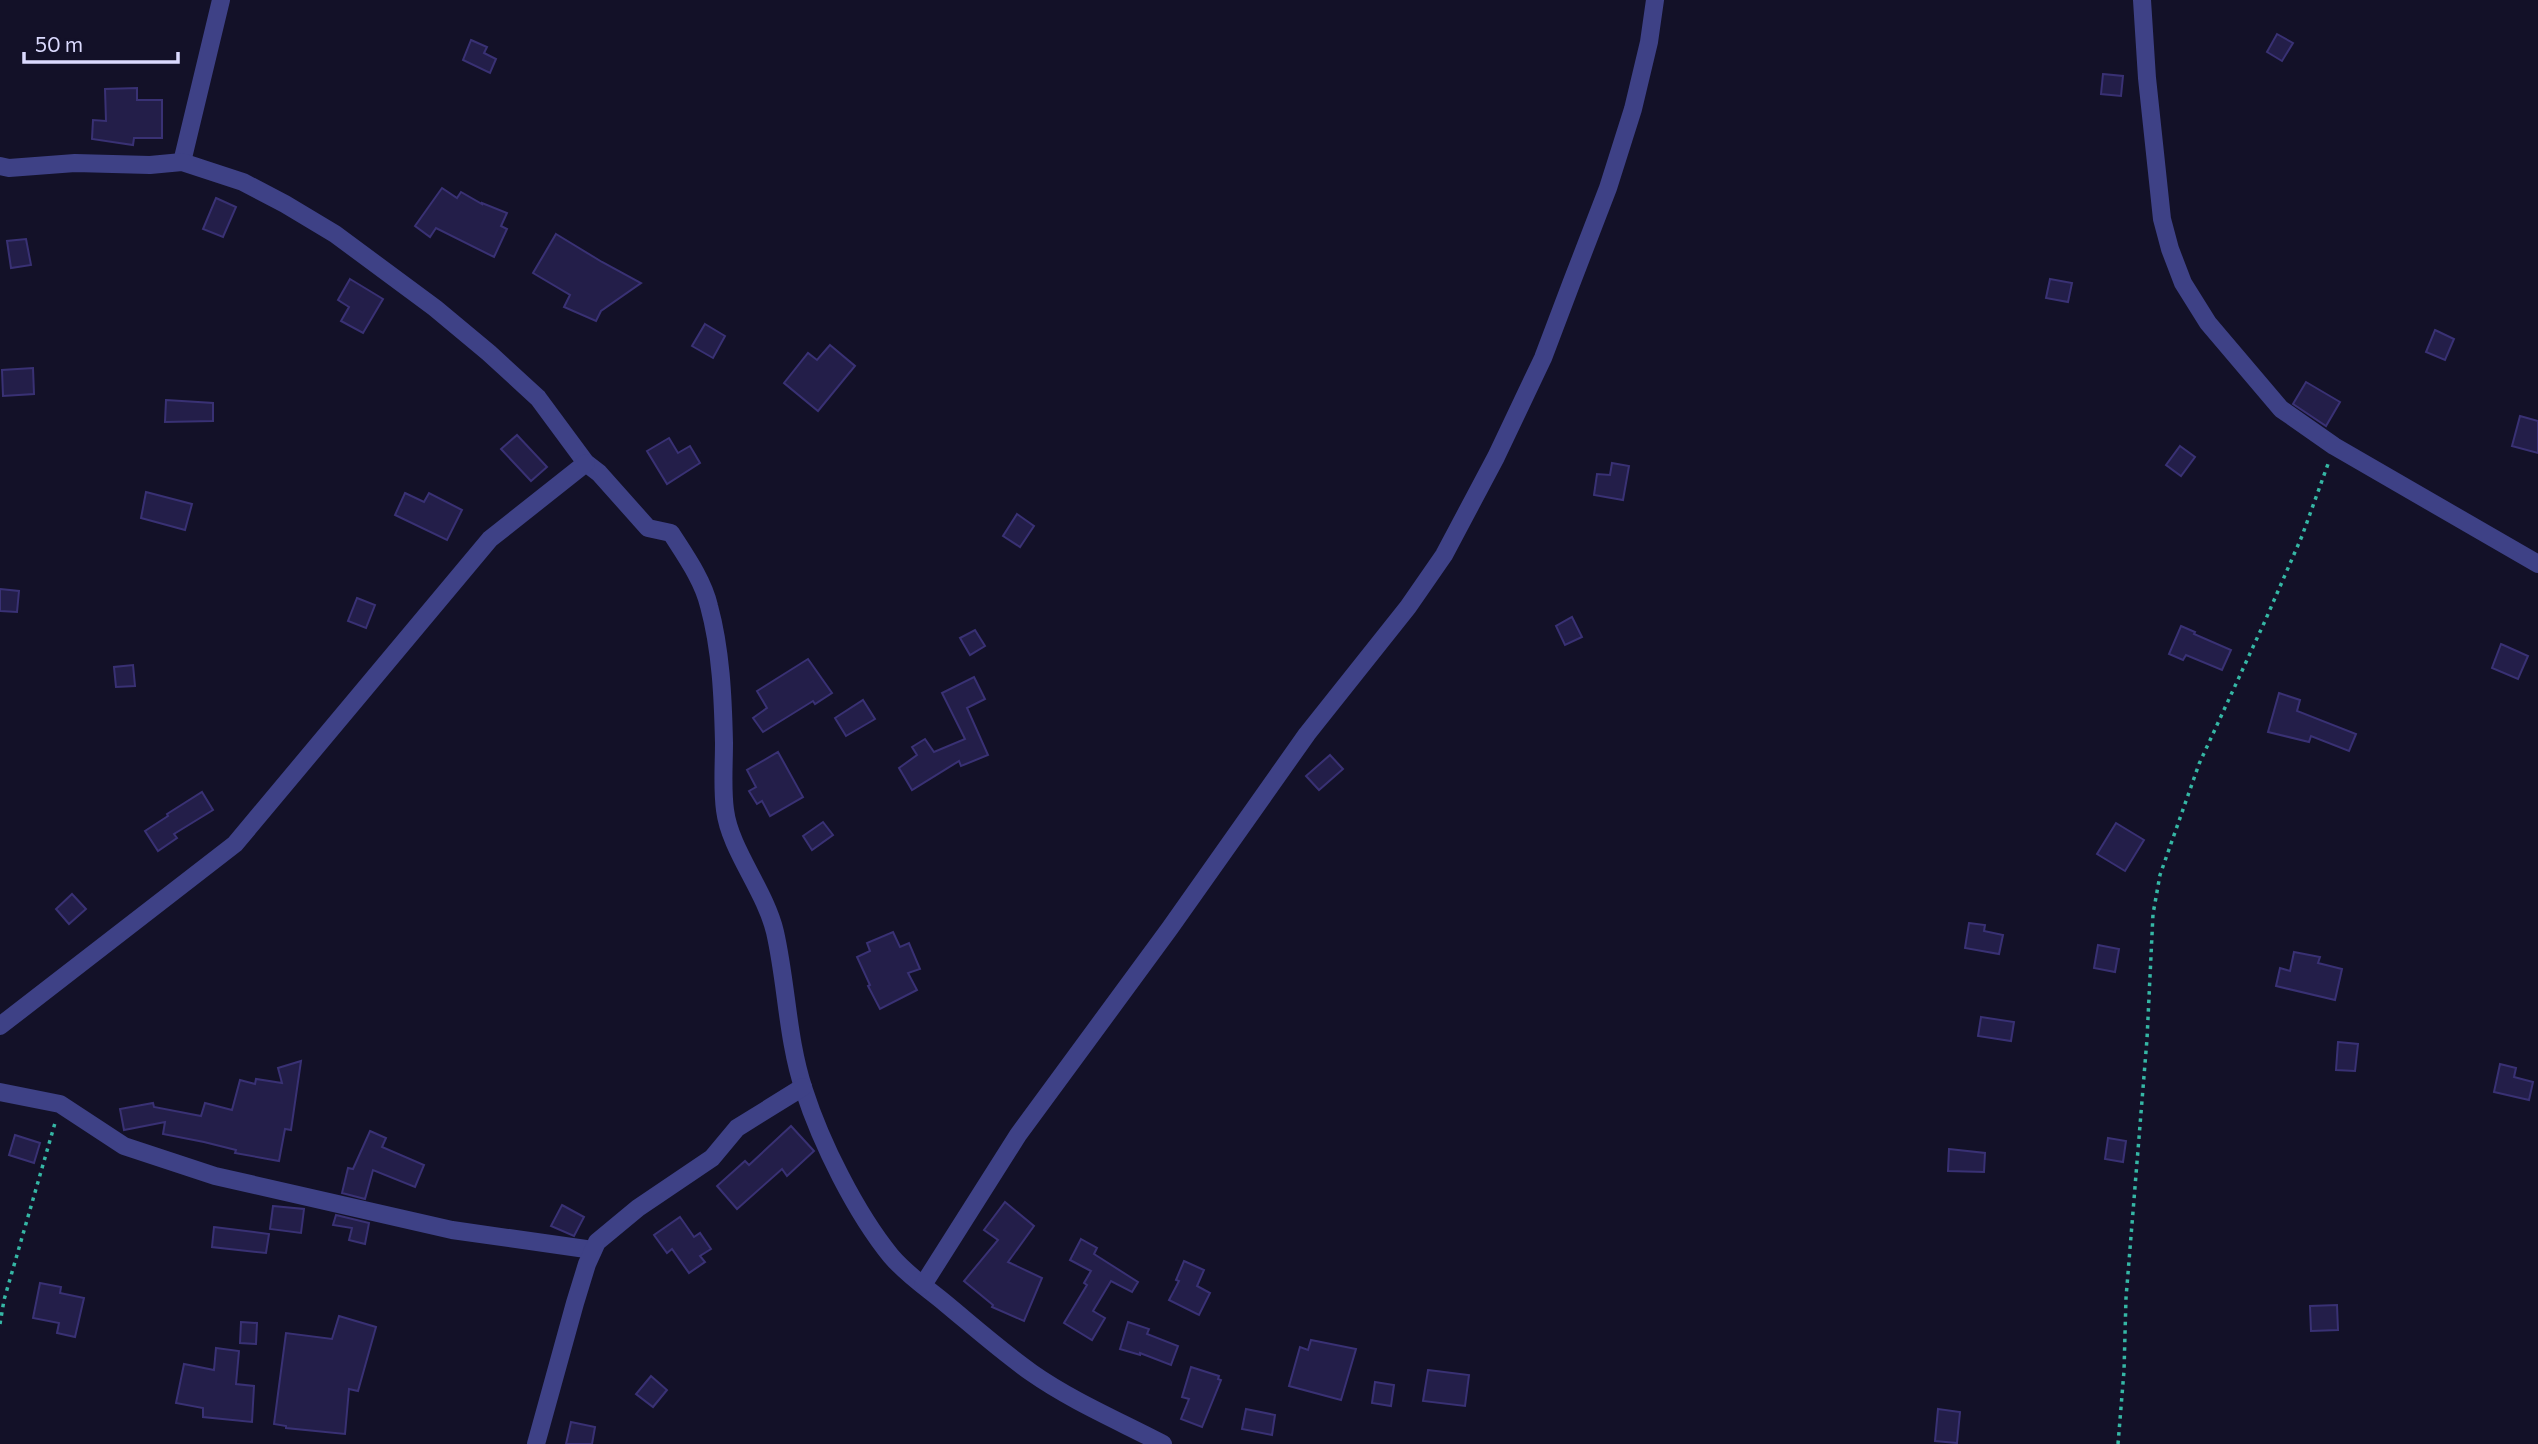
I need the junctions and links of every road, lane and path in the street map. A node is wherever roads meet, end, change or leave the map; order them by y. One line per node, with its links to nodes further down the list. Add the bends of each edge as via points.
1 (221, 0): 4 (street)
2 (1654, 0): 14 (street, via 1633,109 1608,188 1537,370 1444,555 1307,734 1018,1135)
3 (2142, 0): 6 (street, via 2158,193 2183,283 2221,342 2281,409)
4 (183, 162): 5 (street); 7 (street, via 243,182 285,204 335,234 435,308 538,398)
5 (0, 166)
6 (2334, 446): 8 (street); 18 (path, via 2291,560 2199,764 2160,875 2153,914)
7 (586, 463): 9 (street, via 490,539 235,844); 10 (street, via 648,528 671,533 709,604 723,698 725,813 772,921)
8 (2538, 564)
9 (0, 1026)
10 (803, 1087): 13 (street, via 737,1128 712,1158 619,1222); 14 (street, via 815,1124 858,1205 892,1257)
11 (0, 1091): 12 (street)
12 (60, 1104): 13 (street, via 124,1146 215,1176 452,1230); 15 (path)
13 (593, 1250): 16 (street)
14 (923, 1285): 17 (street, via 976,1332 1034,1374)
15 (0, 1324)
16 (536, 1444)
17 (1163, 1444)
18 (2119, 1444)

